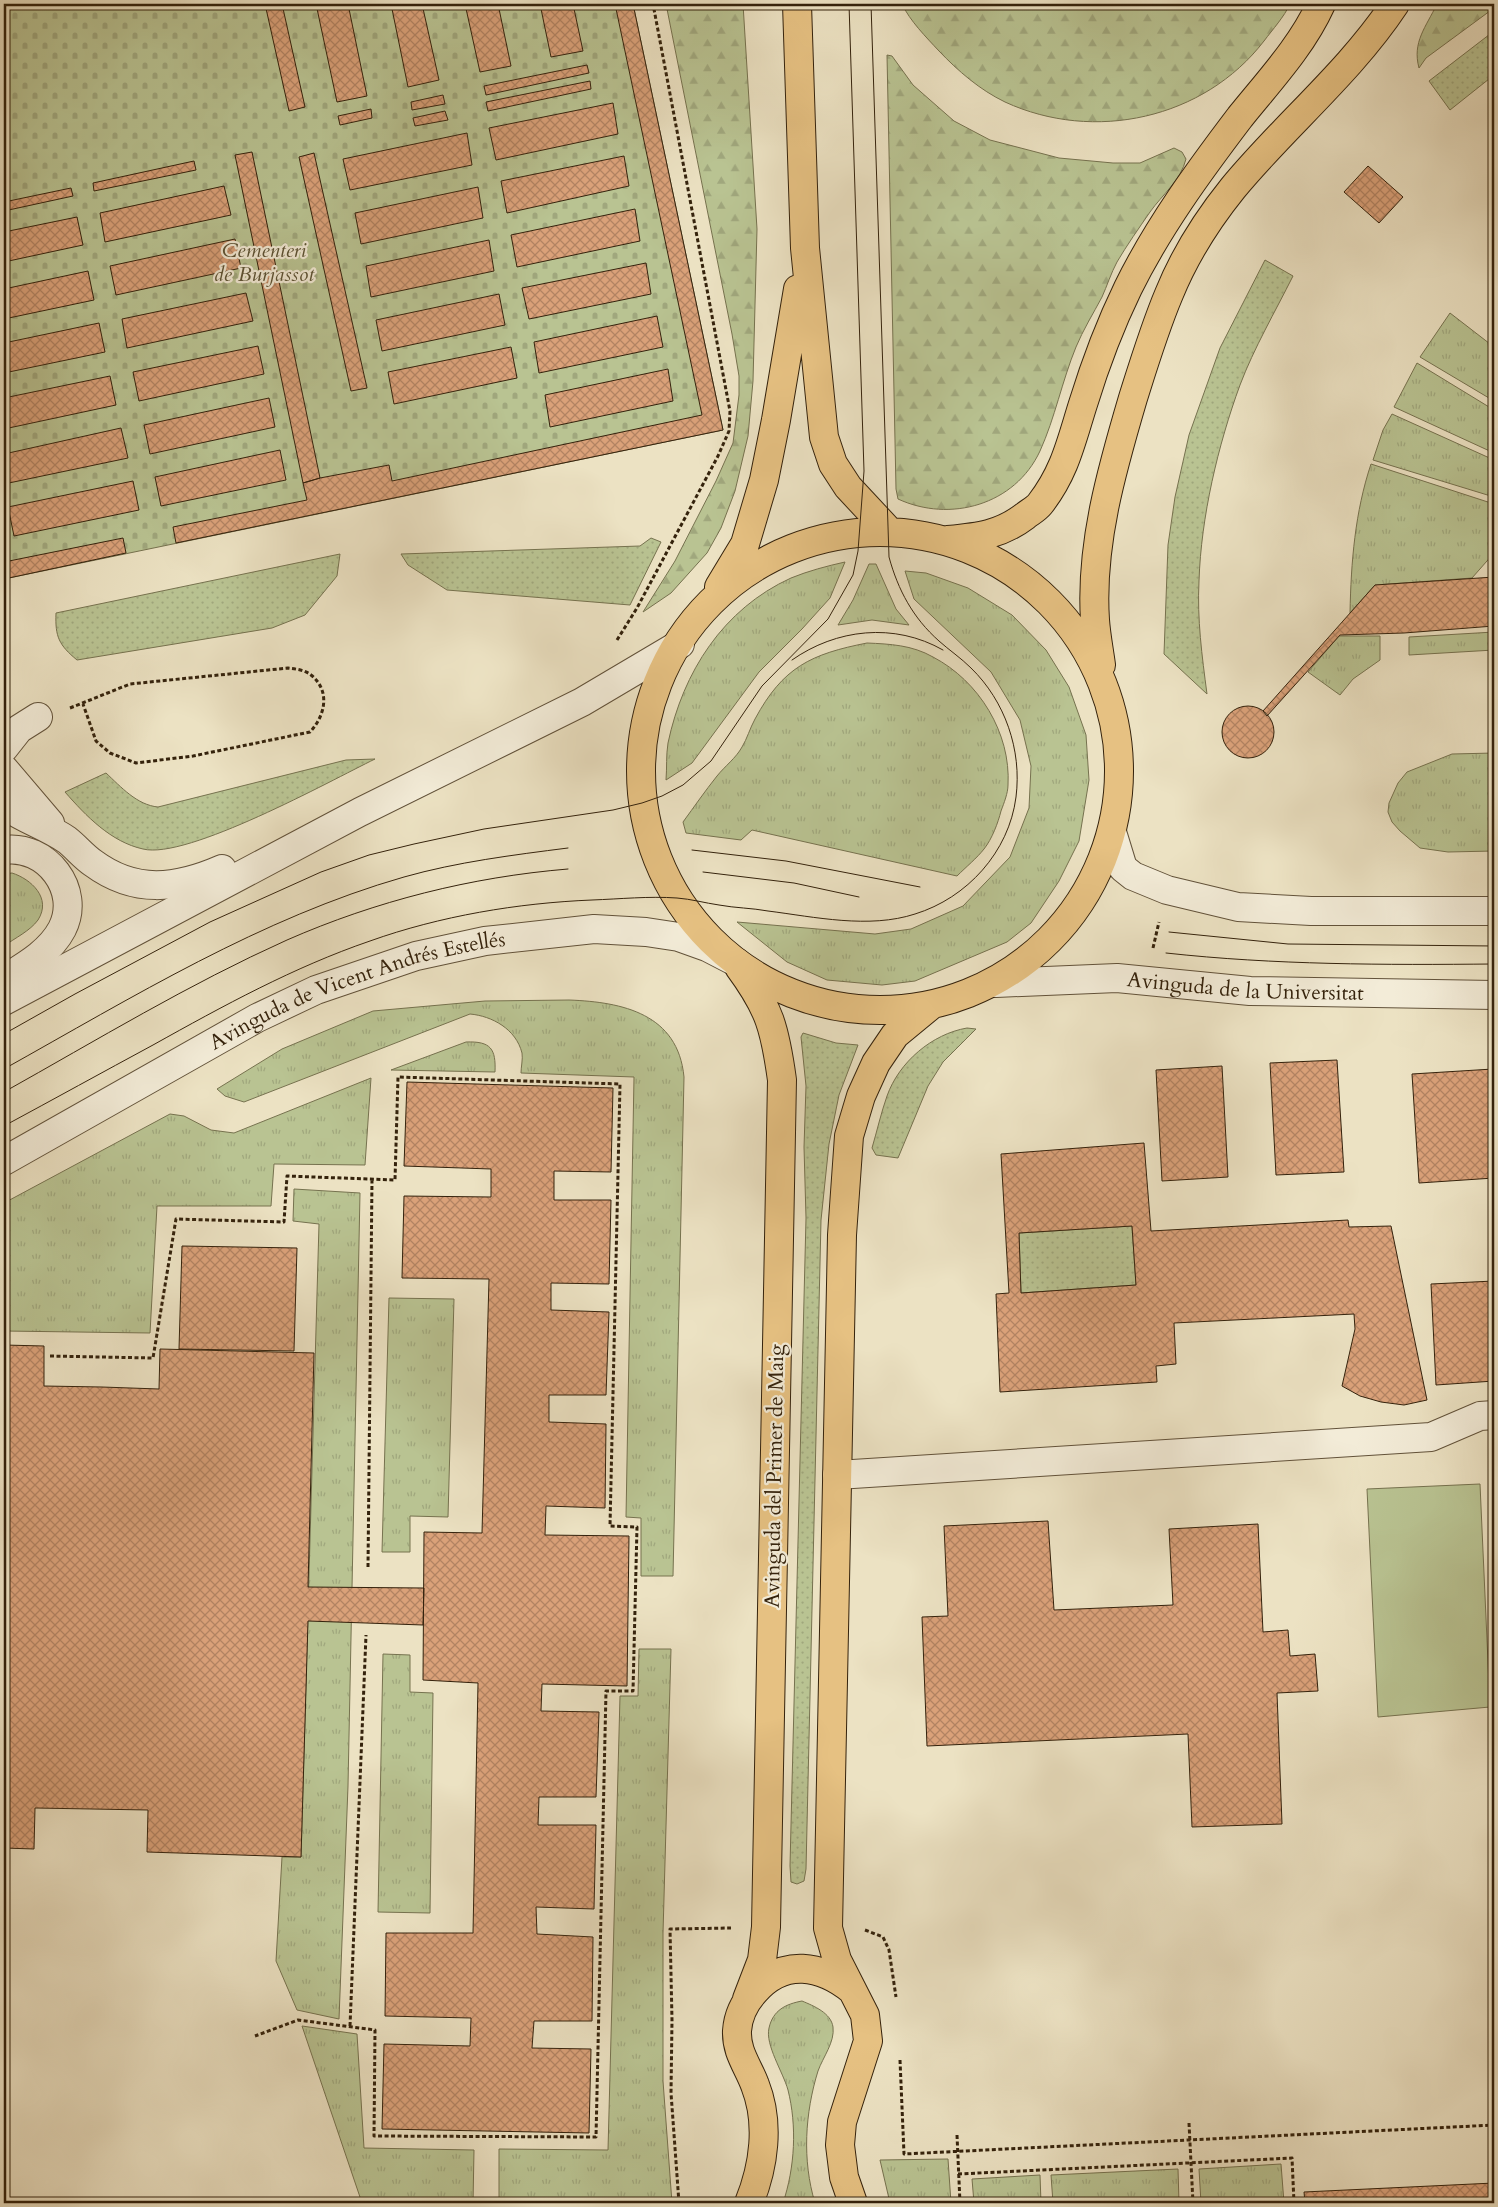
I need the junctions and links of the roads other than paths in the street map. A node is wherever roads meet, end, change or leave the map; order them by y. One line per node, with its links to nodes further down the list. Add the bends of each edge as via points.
1 (797, 4): 4 (main road)
2 (1321, 4): 6 (main road, via 1286,61 1186,190 1128,288 1102,350 1072,446 1044,499 1006,528 987,536)
3 (1395, 4): 9 (main road, via 1353,58 1232,190 1188,255 1169,294 1119,444 1097,554 1095,619)
4 (805, 248): 5 (main road, via 824,437 833,464 848,487); 7 (main road, via 764,480 745,544)
5 (888, 531): 6 (main road); 7 (main road, via 860,532 809,541 763,561 724,589)
6 (947, 540): 9 (main road, via 1004,565 1051,604 1084,644)
7 (701, 617): 8 (main road)
8 (680, 644): 14 (street, via 582,702); 19 (main road, via 654,690 641,745 642,803 654,852 676,898 703,933)
9 (1105, 693): 15 (main road, via 1117,749)
10 (4, 722): 11 (street, via 24,722 38,717 19,729)
11 (4, 748)
12 (4, 769): 16 (street)
13 (4, 805): 16 (street)
14 (360, 812): 16 (street, via 200,878 171,886 132,882 116,876 93,863); 23 (street)
15 (1112, 832): 18 (street, via 1123,868 1133,876 1166,890 1238,907 1311,911); 21 (main road, via 1100,869 1078,902 1040,946)
16 (66, 840)
17 (4, 850): 20 (street, via 26,852 48,863 63,883 68,898 68,913 52,943)
18 (1494, 911)
19 (736, 962): 24 (main road, via 792,994 856,1008); 25 (street, Avinguda de Vicent Andrés Estellés, via 679,937 594,929 485,941 416,956 316,990 256,1018); 29 (main road, Avinguda del Primer de Maig, via 769,1015 777,1041 782,1080 766,1927 762,1960)
20 (4, 979)
21 (996, 983): 22 (street, Avinguda de la Universitat, via 1117,978 1250,991); 24 (main road)
22 (1494, 995)
23 (4, 1001)
24 (929, 1007): 27 (main road, via 896,1035 876,1062 850,1136 842,1235)
25 (4, 1160)
26 (1494, 1415): 27 (street, via 1480,1416 1431,1437)
27 (838, 1475): 28 (main road, via 828,1928 837,1960)
28 (853, 1991): 29 (main road, via 838,1979 802,1968 780,1971 763,1982); 31 (main road, via 865,2015 868,2041 842,2122 840,2145 844,2177)
29 (747, 1999): 30 (main road, Avinguda del Primer de Maig, via 740,2014 738,2050 756,2086 764,2129 762,2164)
30 (749, 2200)
31 (853, 2203)

